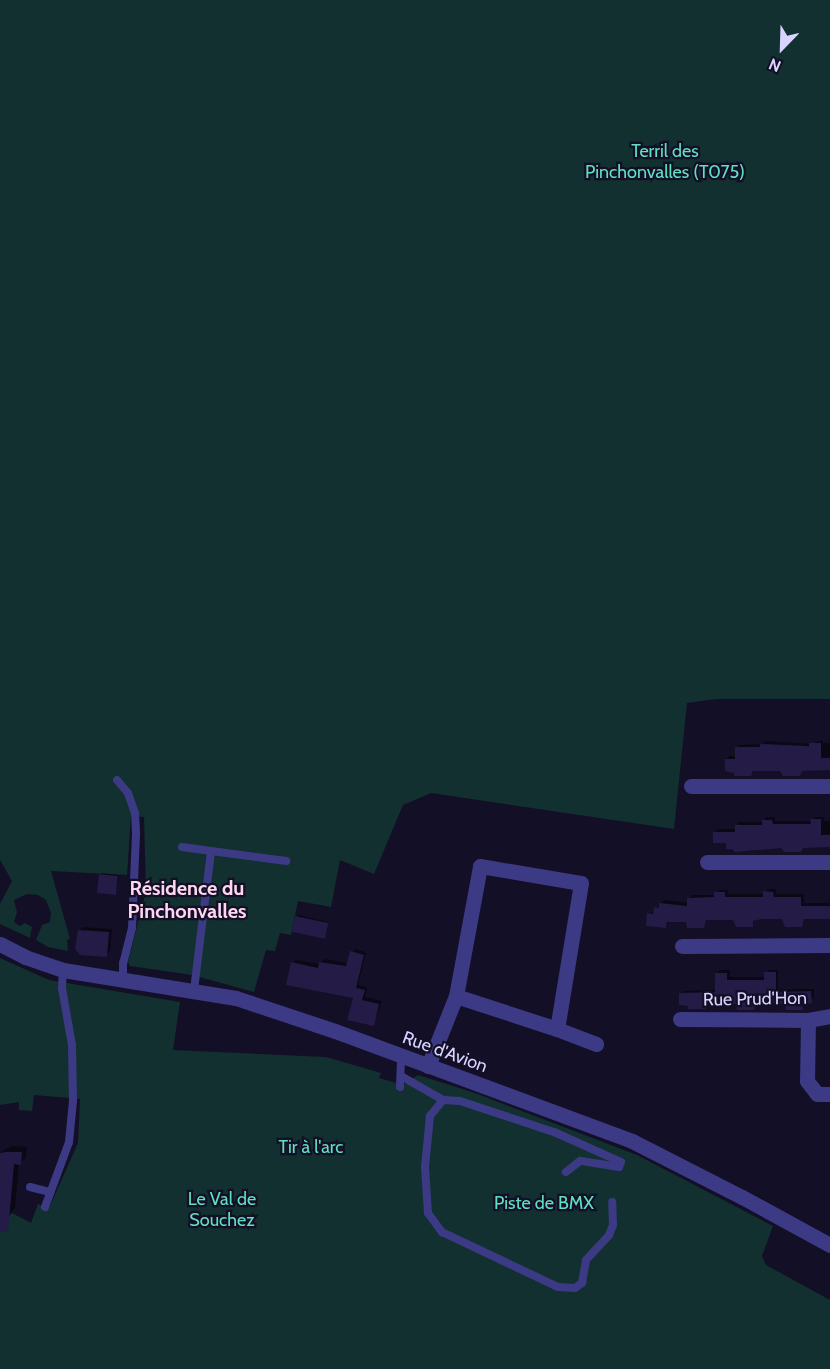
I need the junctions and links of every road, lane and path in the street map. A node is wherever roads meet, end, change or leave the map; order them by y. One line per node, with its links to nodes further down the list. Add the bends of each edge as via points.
1 (117, 780): 13 (lane, via 128,793 135,813 136,834 132,928)
2 (691, 786): 3 (street)
3 (830, 786)
4 (182, 847): 5 (lane)
5 (211, 851): 6 (lane); 14 (lane)
6 (286, 861)
7 (707, 862): 8 (street)
8 (830, 862)
9 (0, 944): 12 (street, Rue d'Avion)
10 (830, 945): 11 (street)
11 (682, 946)
12 (63, 970): 13 (street, Rue d'Avion); 29 (lane, via 62,988 72,1045 73,1101 69,1142)
13 (123, 980): 14 (street, Rue d'Avion)
14 (194, 990): 21 (street, Rue d'Avion, via 274,1010)
15 (456, 996): 19 (street); 19 (street, via 480,866 581,883); 22 (street)
16 (830, 1016): 18 (street, Rue Prud'Hon)
17 (680, 1020): 18 (street, Rue Prud'Hon)
18 (808, 1020): 25 (street, via 807,1080 817,1094)
19 (557, 1029): 20 (street)
20 (596, 1044)
21 (402, 1057): 22 (street, Rue d'Avion); 23 (lane)
22 (428, 1066): 32 (street, Rue d'Avion, via 632,1141)
23 (401, 1076): 24 (lane); 26 (lane)
24 (400, 1087)
25 (830, 1094)
26 (444, 1100): 27 (lane, via 460,1101 554,1132 621,1162 619,1167 580,1161); 30 (lane, via 430,1116 425,1167 428,1213 442,1232 558,1287 575,1288 582,1283 586,1260 609,1235 613,1225)
27 (566, 1172)
28 (30, 1187): 29 (lane)
29 (50, 1192): 31 (lane)
30 (612, 1202)
31 (45, 1207)
32 (830, 1245)

